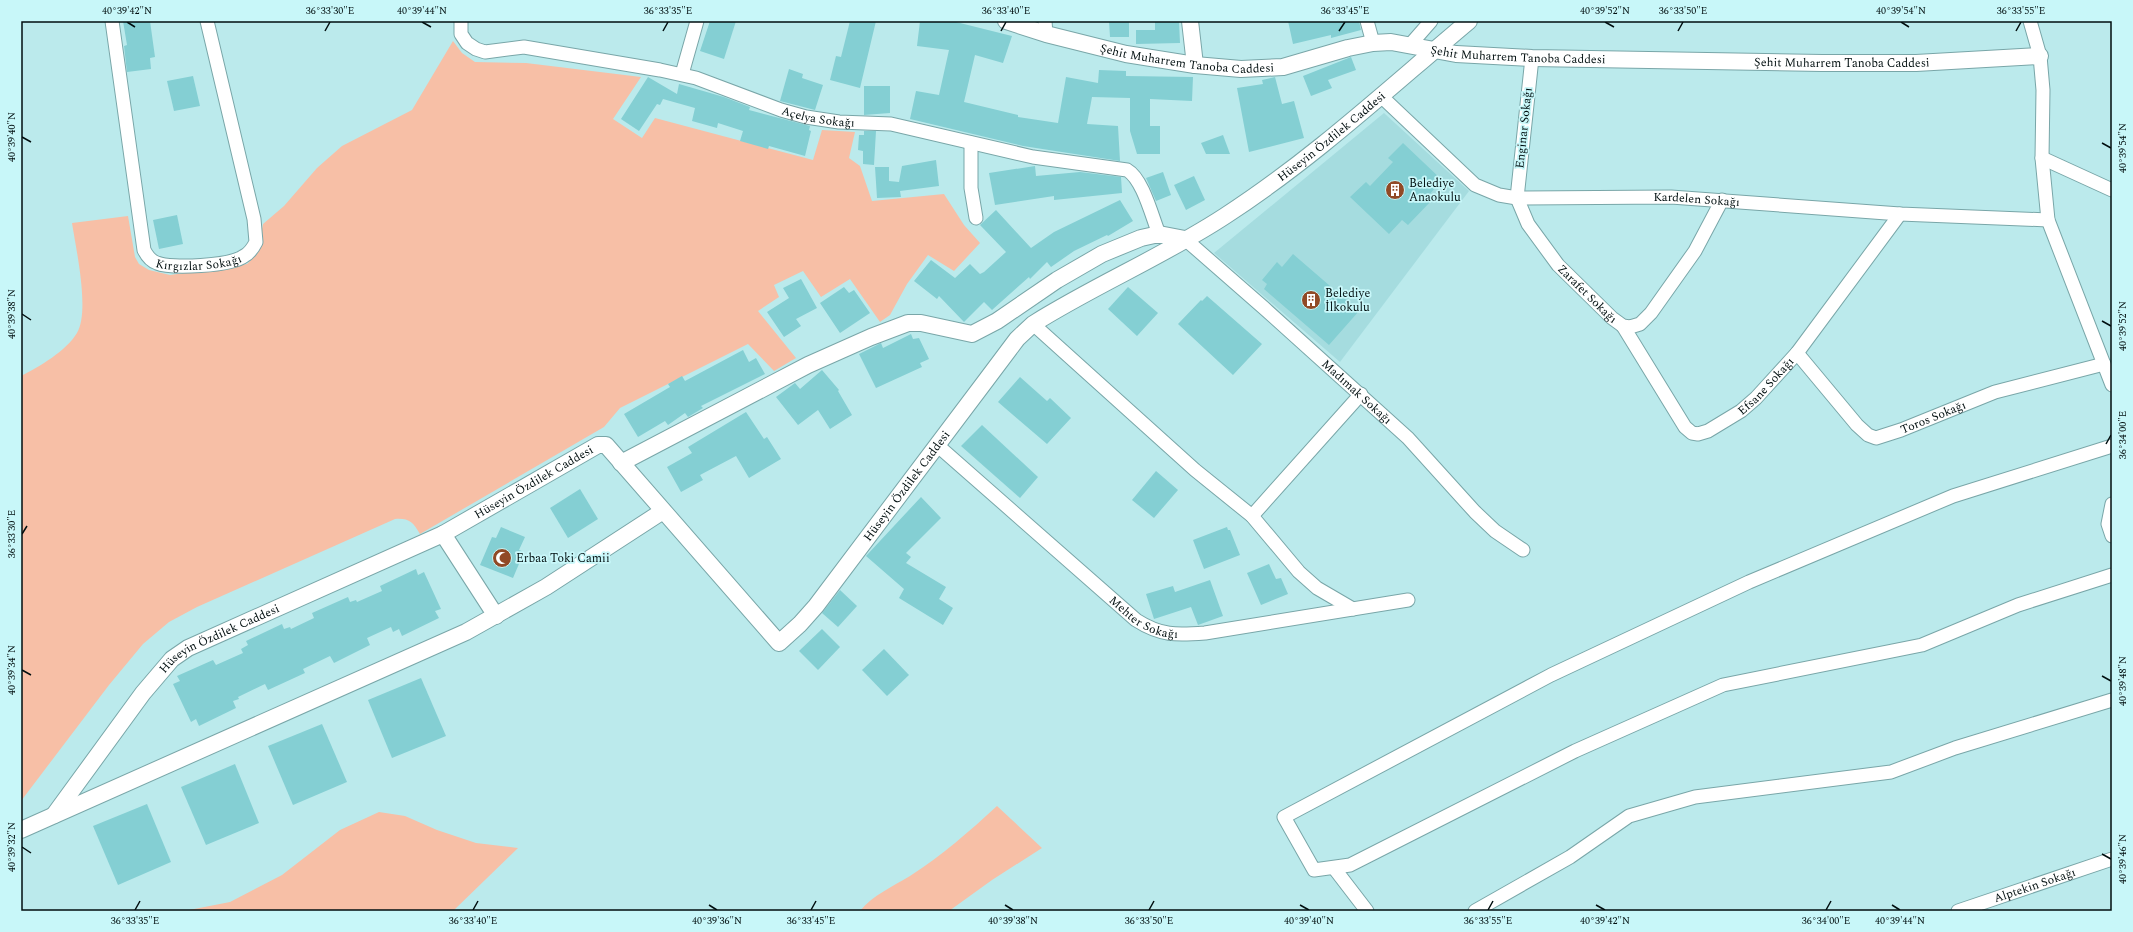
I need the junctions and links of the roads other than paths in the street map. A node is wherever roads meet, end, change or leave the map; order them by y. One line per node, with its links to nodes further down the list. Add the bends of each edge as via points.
1 (112, 21): 2 (street, Kırgızlar Sokağı, via 144,250 148,258 155,263 167,266 229,262 243,257 256,242 254,219)
2 (207, 21)
3 (461, 21): 18 (street, Açelya Sokağı, via 461,34 467,43 485,52 524,47)
4 (697, 21): 18 (street)
5 (1006, 21): 11 (street, Şehit Muharrem Tanoba Caddesi)
6 (1190, 21): 17 (street)
7 (1367, 21): 12 (street)
8 (1431, 21): 13 (street)
9 (1469, 21): 14 (street, Hüseyin Özdilek Caddesi)
10 (2030, 21): 15 (street)
11 (1045, 27): 17 (street, Şehit Muharrem Tanoba Caddesi, via 1126,54)
12 (1373, 43): 13 (street, Şehit Muharrem Tanoba Caddesi); 17 (street, Şehit Muharrem Tanoba Caddesi, via 1277,68)
13 (1410, 45): 14 (street, Şehit Muharrem Tanoba Caddesi)
14 (1433, 51): 16 (street, Şehit Muharrem Tanoba Caddesi); 19 (street, Hüseyin Özdilek Caddesi)
15 (2040, 56): 16 (street, Şehit Muharrem Tanoba Caddesi, via 1916,63 1822,64); 21 (street, via 2043,90)
16 (1532, 58): 23 (street, Enginar Sokağı)
17 (1194, 66)
18 (682, 74): 20 (street, Açelya Sokağı, via 806,117 839,122 891,124)
19 (1382, 97): 23 (street, Kardelen Sokağı, via 1475,185 1499,195); 29 (street, Hüseyin Özdilek Caddesi, via 1276,181 1227,215)
20 (972, 143): 26 (street, via 971,188); 28 (street, Açelya Sokağı, via 1034,157 1132,172 1139,183)
21 (2042, 158): 22 (street); 27 (street)
22 (2112, 190)
23 (1517, 198): 24 (street, Kardelen Sokağı, via 1640,196); 31 (street, Zarafet Sokağı, via 1528,224 1558,265)
24 (1722, 200): 25 (street, Kardelen Sokağı); 31 (street, Zarafet Sokağı, via 1695,251 1651,313 1640,324)
25 (1900, 214): 27 (street, Kardelen Sokağı); 32 (street, Efsane Sokağı)
26 (976, 218)
27 (2048, 220): 33 (street)
28 (1158, 234): 29 (street); 38 (street, via 1102,254 978,332 972,334 921,323 908,323 894,328 808,365)
29 (1185, 239): 30 (street, Hüseyin Özdilek Caddesi); 35 (street, Madımak Sokağı)
30 (1032, 324): 36 (street, Hüseyin Özdilek Caddesi, via 1017,339); 41 (street, via 1195,470)
31 (1623, 326): 32 (street, Efsane Sokağı, via 1685,427 1692,433 1708,431 1741,412)
32 (1797, 353): 33 (street, Toros Sokağı, via 1857,425 1868,435 1876,438 1995,392)
33 (2104, 364): 34 (street)
34 (2112, 385)
35 (1361, 394): 41 (street); 44 (street, Madımak Sokağı, via 1408,438 1475,512 1495,531)
36 (937, 445): 40 (street, Hüseyin Özdilek Caddesi, via 816,606 779,643); 47 (street, Mehter Sokağı, via 1136,620 1150,629 1178,635 1205,633)
37 (2112, 446): 53 (street, via 1953,496 1748,582 1551,676 1284,817 1314,870)
38 (621, 463): 40 (street, Hüseyin Özdilek Caddesi); 42 (street, Hüseyin Özdilek Caddesi, via 606,445 598,446)
39 (2112, 504): 43 (street, via 2108,524)
40 (663, 510): 48 (street, via 546,587)
41 (1252, 516): 47 (street, via 1299,572 1317,588)
42 (443, 534): 48 (street); 50 (street, Hüseyin Özdilek Caddesi, via 188,648 172,659 126,714)
43 (2112, 536)
44 (1523, 550)
45 (2112, 575): 53 (street, via 2018,605 1922,645 1723,685 1575,752 1350,865)
46 (1408, 600): 47 (street, Mehter Sokağı)
47 (1353, 609)
48 (496, 616): 50 (street, via 427,650)
49 (2112, 700): 55 (street, via 1955,748 1891,772 1695,797 1629,816 1570,857)
50 (54, 815): 51 (street)
51 (21, 830)
52 (2112, 859): 56 (street, Alptekin Sokağı)
53 (1334, 868): 54 (street)
54 (1367, 911)
55 (1475, 911)
56 (1958, 911)

